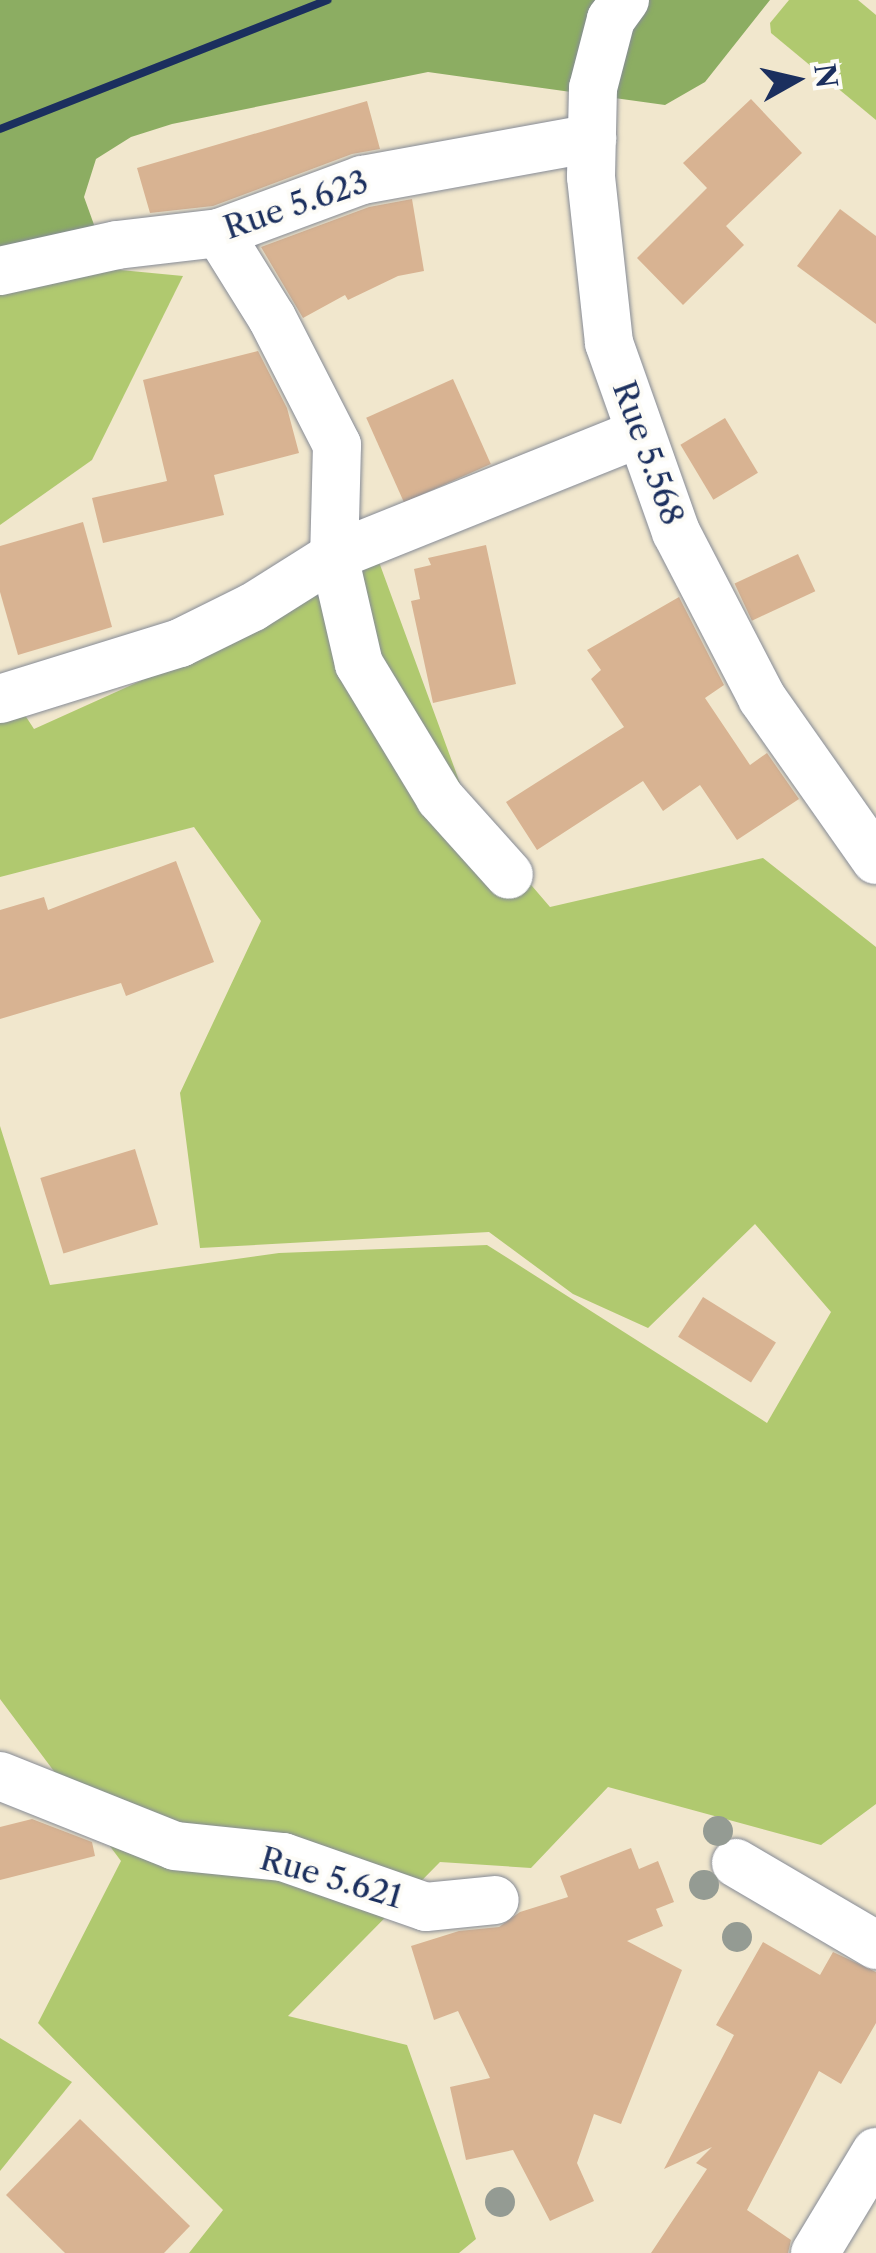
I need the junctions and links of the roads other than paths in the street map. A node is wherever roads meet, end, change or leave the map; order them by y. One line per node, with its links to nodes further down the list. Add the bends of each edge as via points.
1 (625, 0): 2 (street, Rue 5.568, via 611,18 593,88)
2 (592, 138): 3 (street, Rue 5.623, via 362,180); 5 (street, Rue 5.568, via 590,177 609,343)
3 (219, 233): 4 (street, Rue 5.623, via 116,245); 6 (street, via 337,445)
4 (0, 271)
5 (640, 433): 6 (street); 8 (street, Rue 5.568, via 676,532 762,698)
6 (334, 556): 7 (street, via 180,643); 9 (street, via 359,664 440,798)
7 (0, 699)
8 (876, 860)
9 (508, 875)
10 (0, 1776): 12 (street, Rue 5.621, via 176,1846 283,1857 426,1907)
11 (736, 1863): 13 (street)
12 (495, 1900)
13 (876, 1945)
14 (876, 2152): 15 (street)
15 (815, 2253)

